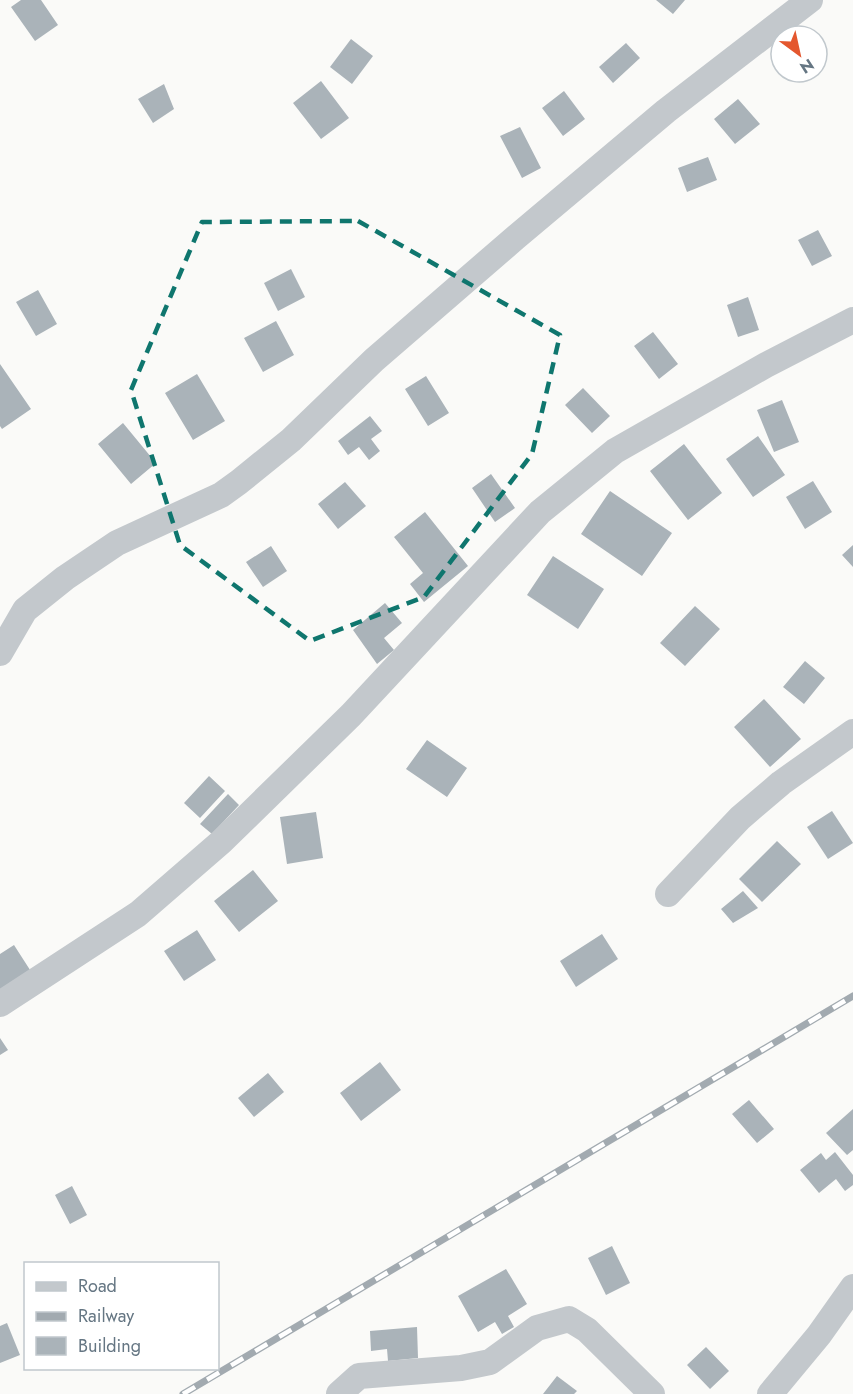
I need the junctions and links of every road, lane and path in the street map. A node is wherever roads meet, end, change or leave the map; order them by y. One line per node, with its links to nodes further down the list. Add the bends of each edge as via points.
1 (810, 0): 3 (street, via 666,111 533,223 239,482 221,495 117,543 25,610)
2 (853, 320): 6 (street, via 615,451 571,485 540,512 351,715 221,842 138,914)
3 (0, 653)
4 (853, 732): 5 (street, via 781,783 740,818)
5 (668, 894)
6 (0, 1004)
7 (853, 1287): 10 (street)
8 (339, 1394): 9 (street, via 359,1376 490,1362 537,1329 569,1319 587,1330)
9 (652, 1394)
10 (770, 1394)

